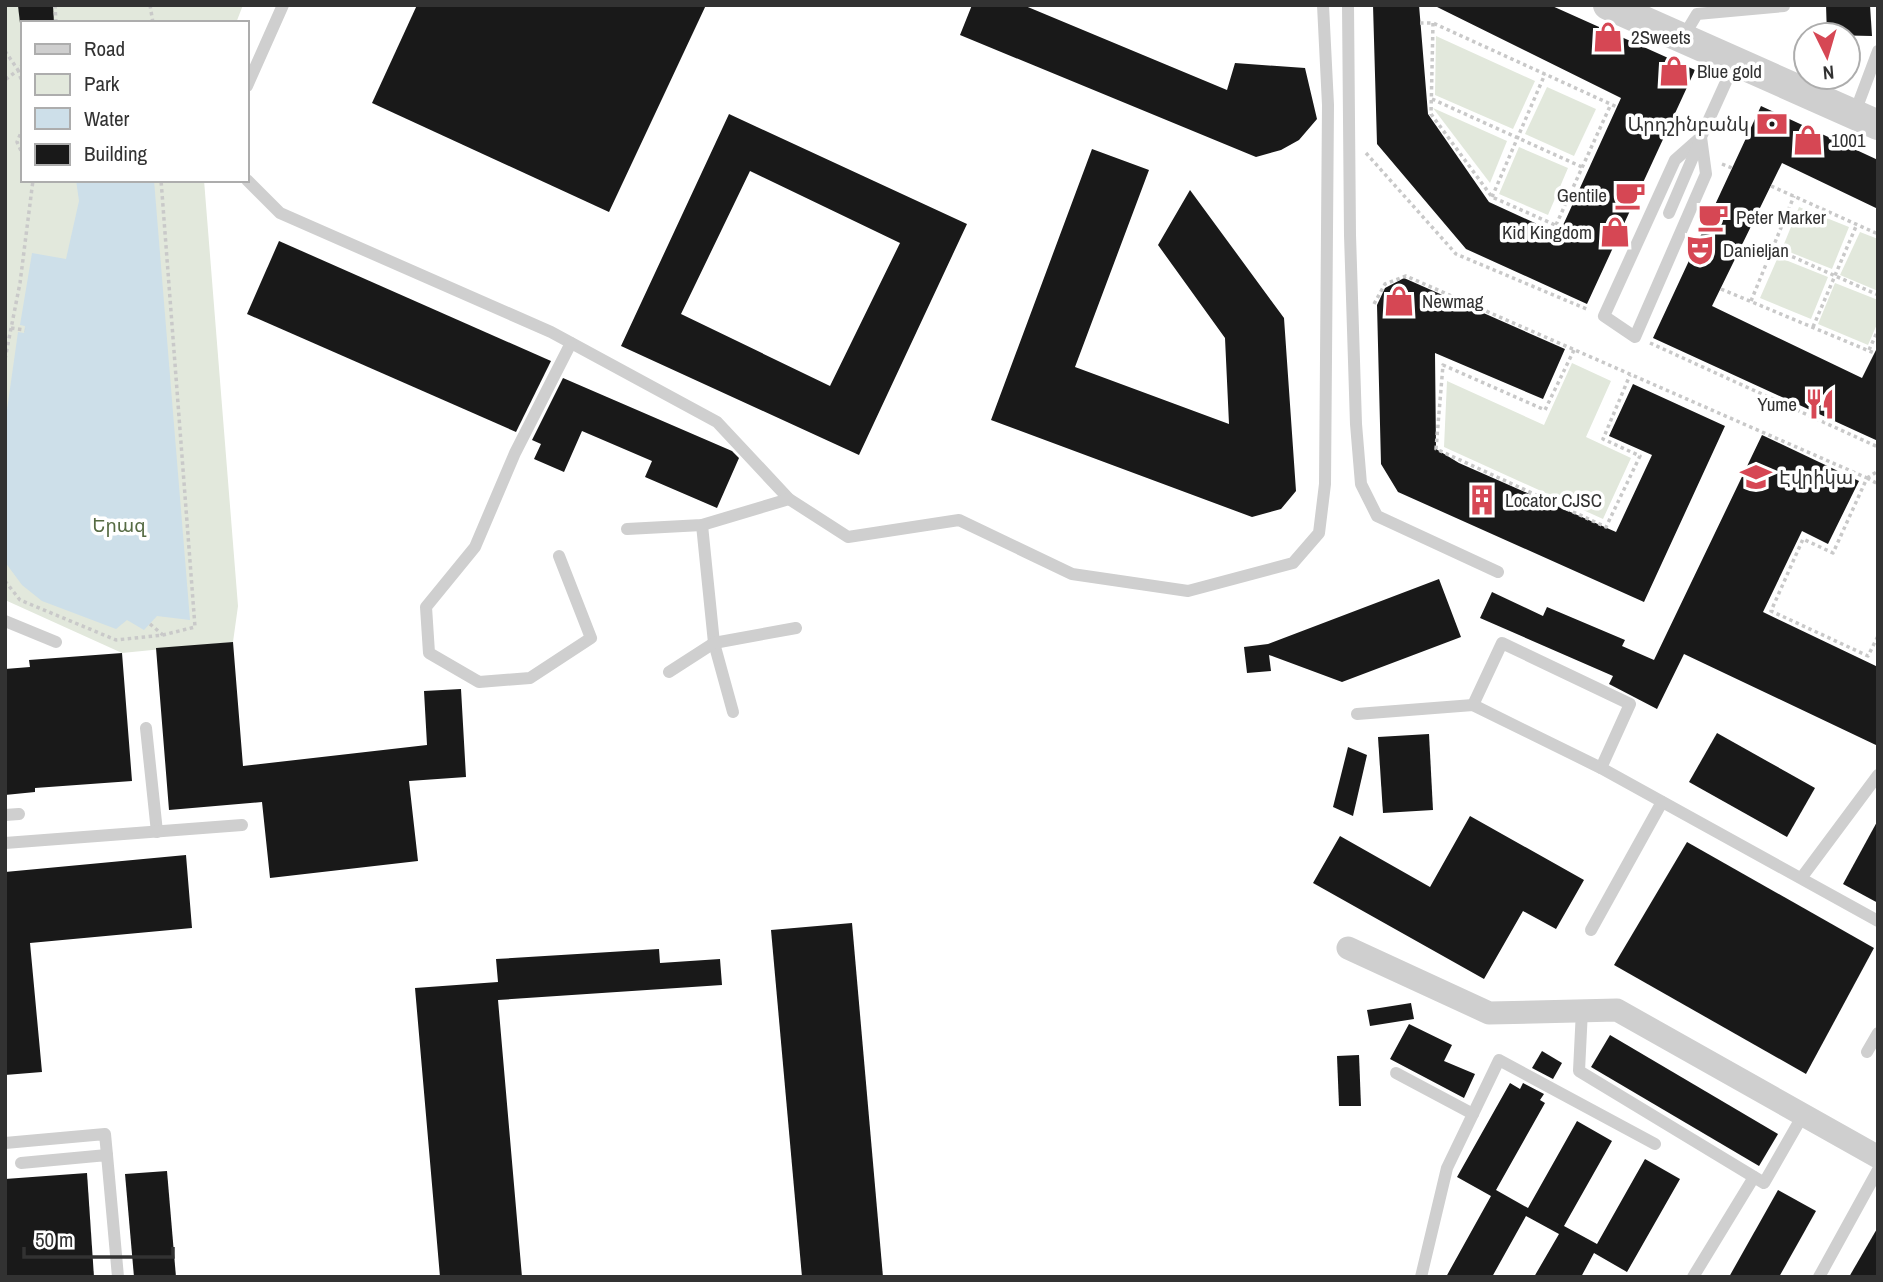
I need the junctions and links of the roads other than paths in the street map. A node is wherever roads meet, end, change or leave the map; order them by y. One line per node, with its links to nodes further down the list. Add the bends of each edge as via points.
1 (283, 5): 10 (lane)
2 (1323, 5): 16 (lane, via 1328,105 1325,484 1319,533 1293,564 1188,591 1072,574 959,520 848,537)
3 (1348, 5): 20 (lane, via 1352,302 1361,484 1377,516)
4 (1608, 5): 9 (street)
5 (1635, 5): 7 (street)
6 (1784, 5): 7 (lane, via 1697,14)
7 (1688, 29): 9 (street)
8 (1878, 51): 11 (lane)
9 (1737, 57): 11 (street); 12 (lane)
10 (248, 84)
11 (1869, 103)
12 (1701, 137): 12 (lane, via 1706,174 1635,337 1604,316 1675,160); 14 (lane)
13 (248, 181): 15 (lane, via 280,213)
14 (1669, 213)
15 (571, 343): 16 (lane, via 717,422); 19 (lane, via 515,453 475,547 426,607 429,653 479,682 530,678 591,638)
16 (789, 499): 17 (lane)
17 (702, 525): 18 (lane); 24 (lane)
18 (627, 528)
19 (559, 556)
20 (1498, 572)
21 (5, 621): 23 (lane)
22 (796, 628): 24 (lane)
23 (56, 642)
24 (714, 642): 25 (lane); 27 (lane)
25 (670, 672)
26 (1473, 705): 28 (lane); 30 (lane); 30 (lane, via 1502,643 1630,704)
27 (733, 712)
28 (1357, 714)
29 (146, 728): 36 (lane)
30 (1601, 768): 32 (lane)
31 (1878, 775): 38 (lane)
32 (1662, 802): 38 (lane); 40 (lane)
33 (19, 814): 34 (lane)
34 (5, 815)
35 (242, 825): 36 (lane)
36 (157, 832): 37 (lane)
37 (5, 843)
38 (1802, 877): 39 (lane)
39 (1878, 920)
40 (1591, 930)
41 (1348, 948): 42 (street, via 1489,1013)
42 (1582, 1010): 47 (street, via 1617,1010); 54 (lane, via 1579,1071)
43 (1878, 1033): 44 (lane)
44 (1867, 1052)
45 (1396, 1073): 46 (lane)
46 (1473, 1114): 49 (lane, via 1499,1060); 56 (lane, via 1447,1168)
47 (1803, 1115): 51 (street); 54 (lane, via 1764,1183)
48 (5, 1143): 50 (lane, via 104,1134)
49 (1655, 1144)
50 (107, 1155): 52 (lane); 55 (lane)
51 (1878, 1157)
52 (21, 1163)
53 (1878, 1170): 58 (lane)
54 (1754, 1177): 57 (lane)
55 (118, 1277)
56 (1422, 1277)
57 (1693, 1277)
58 (1819, 1277)

